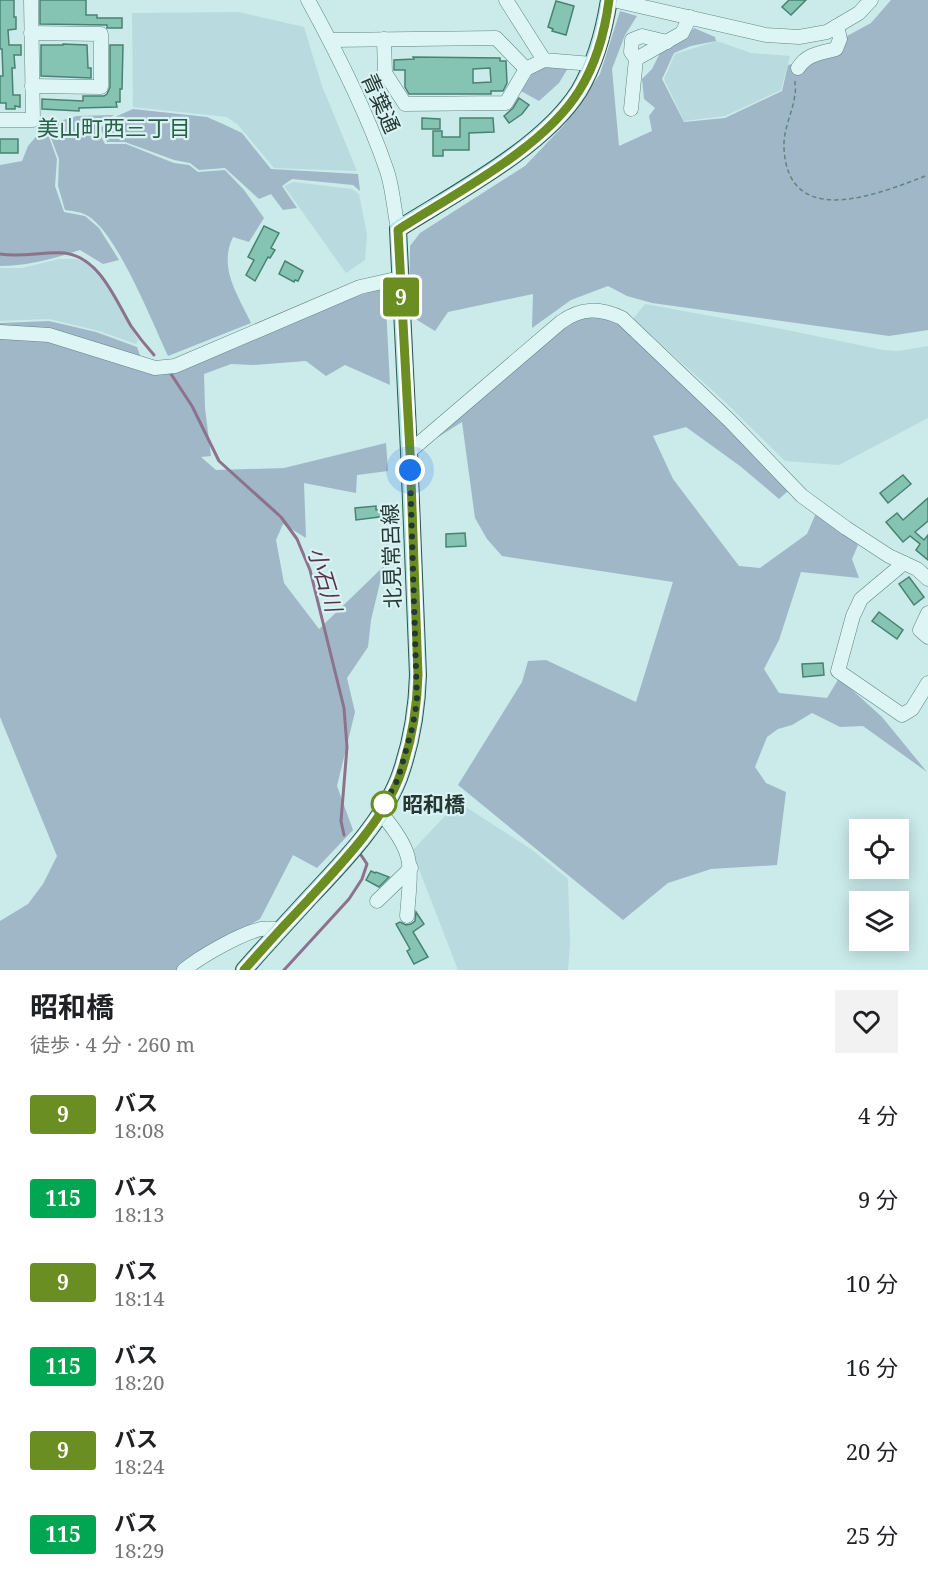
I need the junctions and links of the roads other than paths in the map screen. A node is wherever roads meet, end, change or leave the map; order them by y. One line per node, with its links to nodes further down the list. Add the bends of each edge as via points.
1 (31, 0): 8 (street)
2 (308, 0): 10 (street, 青葉通)
3 (506, 0): 11 (street)
4 (611, 0): 6 (street); 12 (main road)
5 (871, 0): 7 (street, via 859,13)
6 (690, 17): 7 (street, via 766,35 799,37); 16 (street, via 682,33 667,42 642,36 632,40 631,52 636,59)
7 (837, 26): 13 (street, via 840,39 836,50 815,54)
8 (31, 33): 15 (street); 15 (street, via 101,34 101,87)
9 (384, 39): 10 (street); 14 (street, via 496,38); 14 (street, via 385,73 405,104 506,103)
10 (330, 40): 18 (street, 青葉通, via 371,128 387,173)
11 (544, 60): 12 (street); 14 (street)
12 (592, 64): 18 (main road, via 565,109 536,139)
13 (798, 68)
14 (526, 69)
15 (32, 86): 17 (street, via 33,120)
16 (630, 109)
17 (0, 120)
18 (398, 230): 19 (main road, 北見常呂線)
19 (400, 278): 20 (street, via 360,287 175,366 155,368 49,335); 21 (main road, 北見常呂線)
20 (0, 332)
21 (410, 452): 22 (street, via 561,322 569,316 599,309 622,318 802,496); 27 (main road, 北見常呂線, via 417,702 398,779)
22 (904, 563): 23 (street); 26 (street, via 861,599 838,671 902,715 912,709)
23 (928, 579)
24 (928, 613): 25 (street, via 920,630)
25 (928, 637)
26 (928, 683)
27 (380, 812): 28 (street, via 404,846); 31 (main road, 北見常呂線, via 356,846)
28 (411, 868): 29 (street); 30 (street)
29 (377, 901)
30 (406, 916)
31 (280, 929): 32 (street, via 262,928 221,946); 33 (main road, 北見常呂線)
32 (184, 970)
33 (244, 970)

